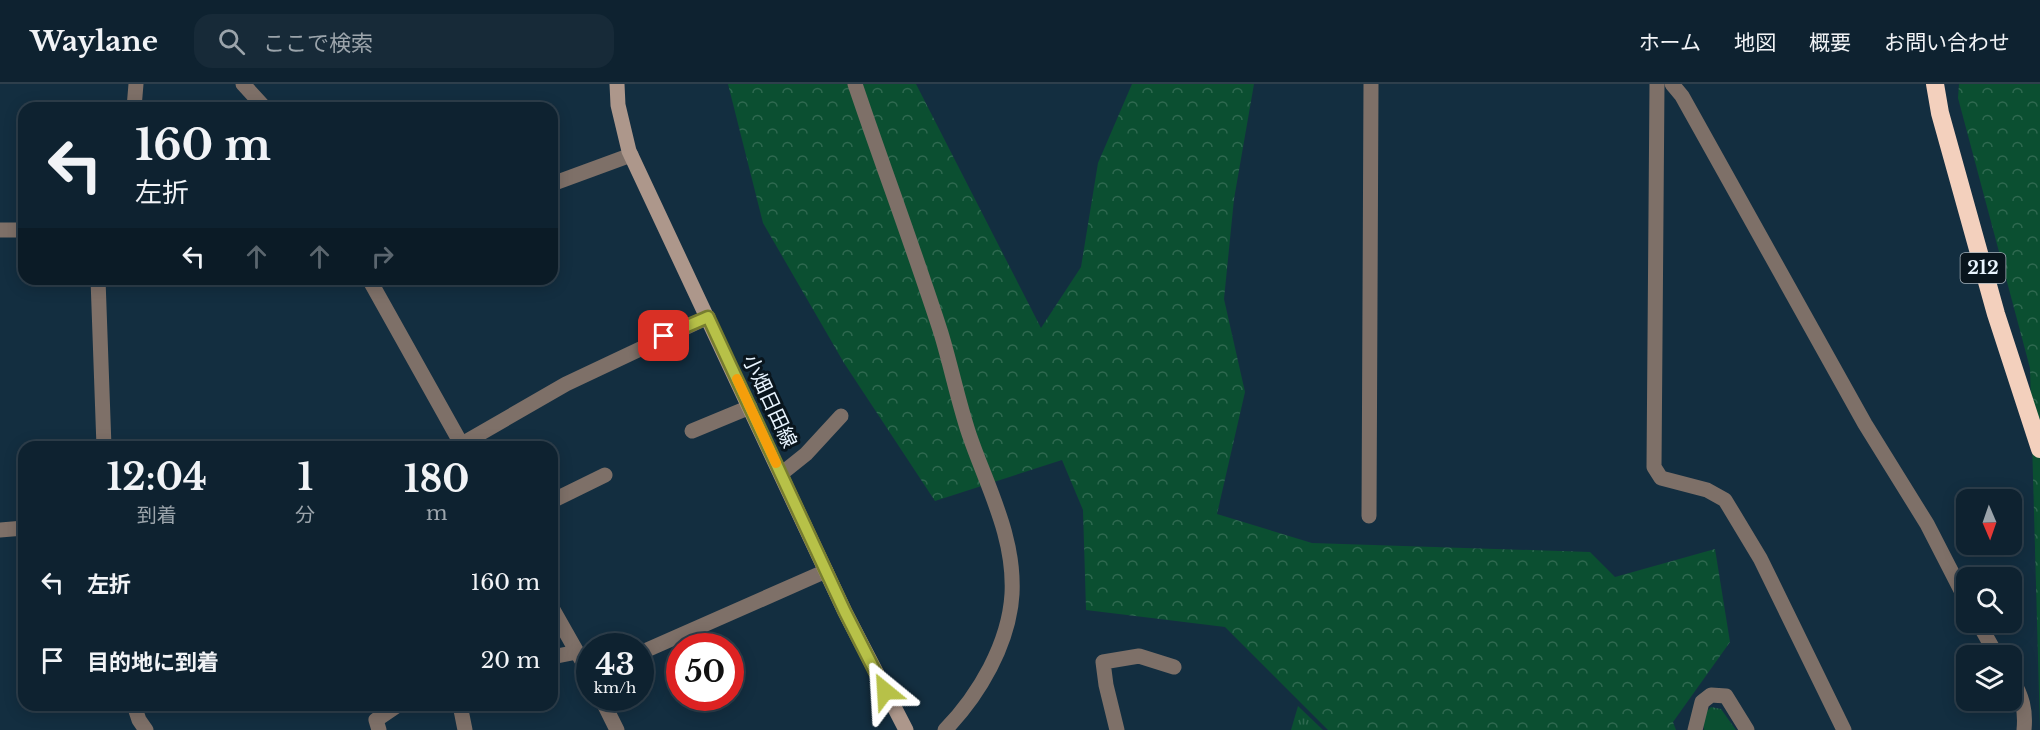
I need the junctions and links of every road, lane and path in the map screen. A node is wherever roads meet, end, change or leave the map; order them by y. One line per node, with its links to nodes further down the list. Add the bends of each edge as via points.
1 (136, 84): 9 (street)
2 (243, 84): 10 (street)
3 (617, 84): 11 (main road, 小畑日田線, via 618,105)
4 (855, 84): 51 (street, via 941,333 968,432 1010,546 1012,595 1004,637 990,667)
5 (1371, 84): 28 (street)
6 (1657, 84): 55 (street, via 1654,467 1661,478 1707,490 1725,500 1760,558)
7 (1672, 84): 32 (street)
8 (1935, 84): 24 (highway, 212, via 1996,314)
9 (134, 102)
10 (260, 102)
11 (631, 155): 12 (street); 17 (main road, 小畑日田線)
12 (558, 182)
13 (0, 230): 14 (street)
14 (18, 230)
15 (98, 285): 21 (street)
16 (372, 285): 22 (street)
17 (708, 317): 18 (main road, 小畑日田線); 23 (street, via 566,384)
18 (750, 407): 20 (street); 25 (main road, 小畑日田線)
19 (841, 416): 25 (street)
20 (692, 431)
21 (104, 441)
22 (460, 441)
23 (471, 441)
24 (2040, 449)
25 (781, 474): 31 (main road, 小畑日田線)
26 (605, 476): 27 (street)
27 (558, 498)
28 (1369, 516)
29 (18, 528): 30 (street)
30 (0, 530)
31 (826, 571): 34 (street); 50 (main road, 小畑日田線)
32 (1956, 581)
33 (558, 619): 35 (street)
34 (654, 646)
35 (576, 650)
36 (576, 652): 37 (street)
37 (558, 656)
38 (1174, 667): 52 (street, via 1139,656 1103,662)
39 (2022, 697): 56 (street)
40 (127, 711): 45 (street)
41 (136, 711): 46 (street)
42 (389, 711): 47 (street, via 376,720)
43 (461, 711): 48 (street)
44 (608, 711): 49 (street)
45 (132, 730)
46 (146, 730)
47 (379, 730)
48 (465, 730)
49 (617, 730)
50 (906, 730)
51 (945, 730)
52 (1118, 730)
53 (1695, 730): 54 (street, via 1702,702 1711,695 1726,696)
54 (1746, 730)
55 (1844, 730)
56 (2024, 730)

